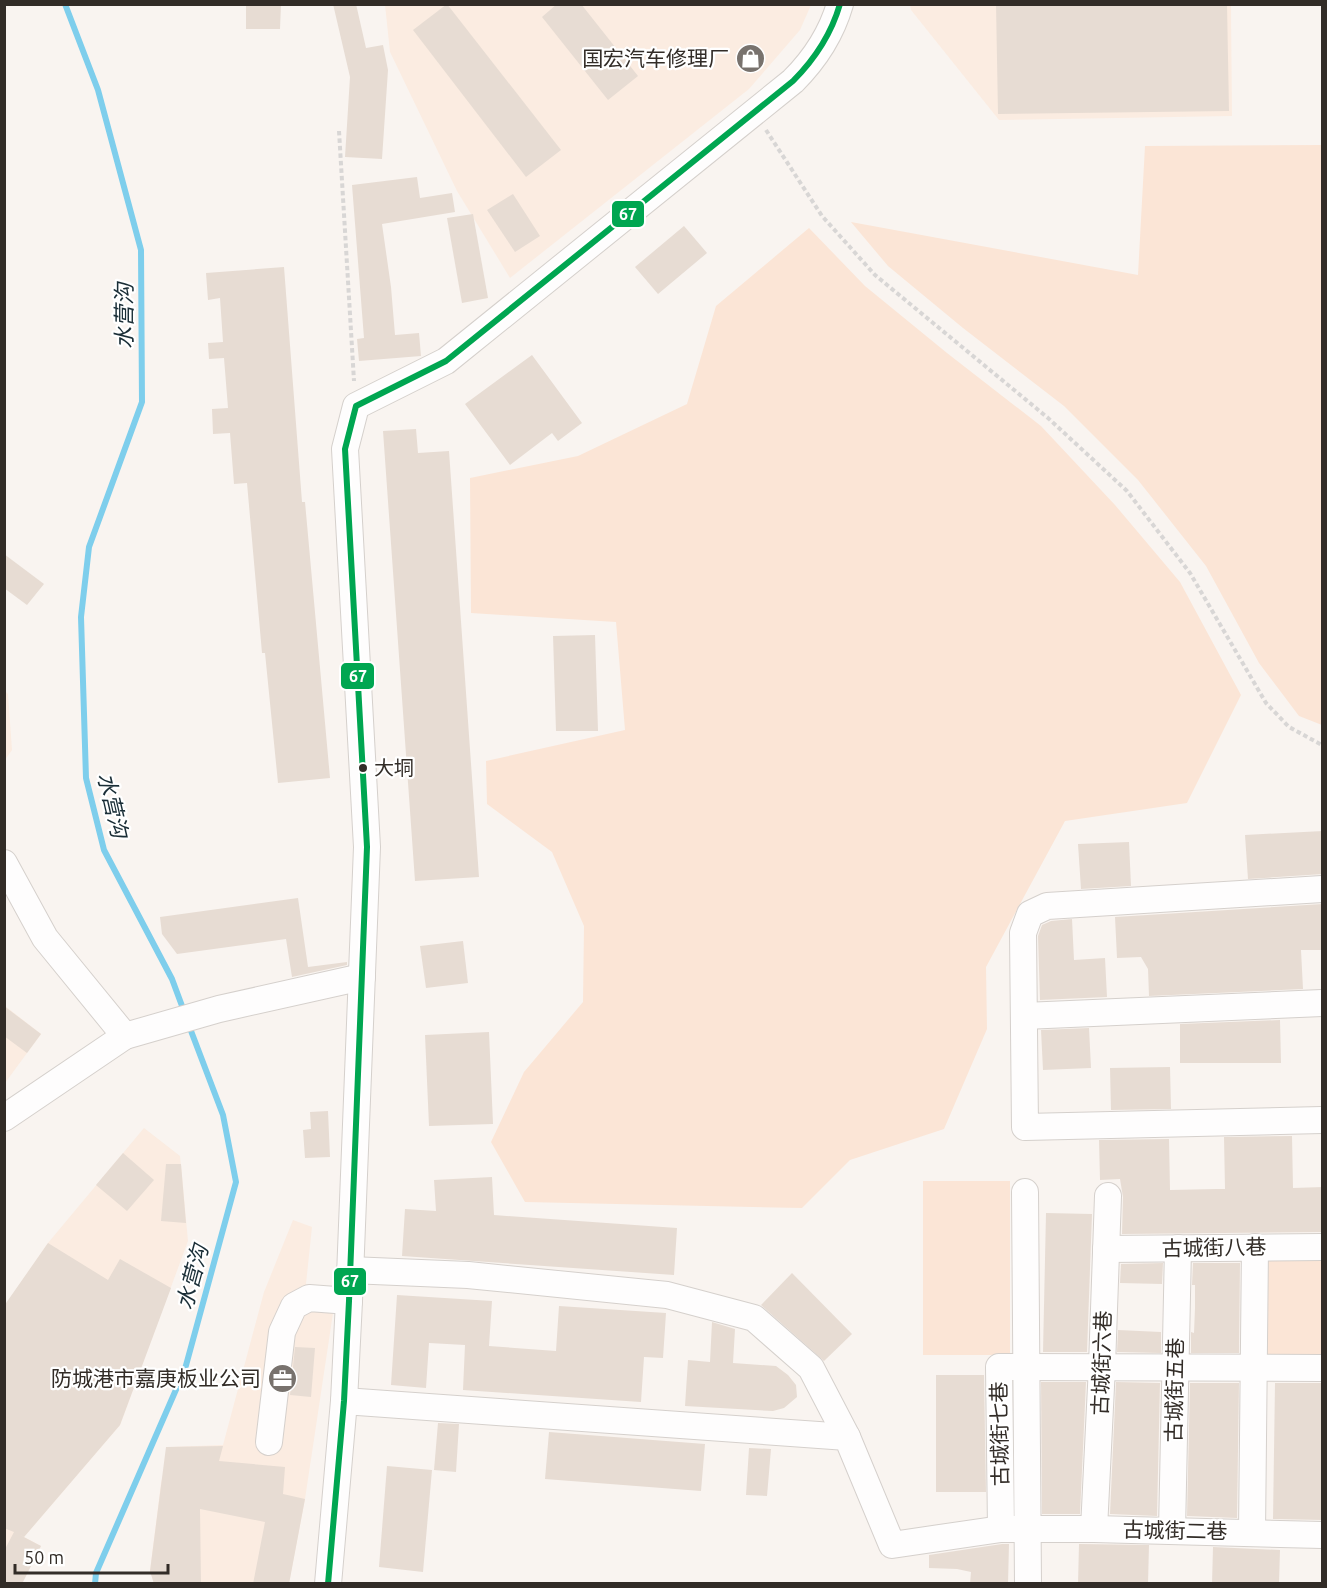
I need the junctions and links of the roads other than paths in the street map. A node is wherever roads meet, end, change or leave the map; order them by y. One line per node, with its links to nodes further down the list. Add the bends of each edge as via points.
1 (840, 4): 4 (street, via 829,33 807,67 754,112 446,361 356,406 345,449 367,847)
2 (4, 863): 7 (street, via 45,938)
3 (1323, 889): 6 (street, via 1047,906 1030,914 1023,933)
4 (362, 977): 7 (street); 16 (street)
5 (1323, 1003): 6 (street)
6 (1024, 1016): 9 (street, via 1025,1127)
7 (137, 1032): 8 (street)
8 (4, 1118)
9 (1323, 1120)
10 (1025, 1192): 18 (street, 古城街七巷)
11 (1108, 1196): 15 (street, 古城街六巷)
12 (1255, 1247): 13 (street, 古城街八巷); 14 (street, 古城街八巷); 21 (street)
13 (1323, 1247)
14 (1178, 1248): 15 (street, 古城街八巷); 20 (street, 古城街五巷)
15 (1106, 1250): 19 (street, 古城街六巷)
16 (350, 1270): 17 (street); 24 (street, via 468,1275 667,1296 754,1318 811,1368)
17 (349, 1301): 23 (street); 25 (street, via 309,1298 294,1306 282,1332)
18 (1027, 1366): 19 (street); 26 (street, 古城街七巷, via 999,1367); 27 (street, 古城街七巷)
19 (1102, 1366): 20 (street); 28 (street, 古城街六巷)
20 (1175, 1367): 21 (street); 29 (street, 古城街五巷)
21 (1255, 1367): 22 (street); 30 (street)
22 (1323, 1368)
23 (344, 1401): 24 (street); 32 (street)
24 (847, 1437): 26 (street, 古城街二巷, via 892,1545)
25 (269, 1442)
26 (1001, 1529): 27 (street, 古城街二巷)
27 (1028, 1529): 28 (street, 古城街二巷); 33 (street, 古城街七巷)
28 (1094, 1529): 29 (street, 古城街二巷)
29 (1172, 1531): 30 (street, 古城街二巷)
30 (1252, 1533): 31 (street, 古城街二巷)
31 (1323, 1535)
32 (328, 1584)
33 (1028, 1584)

